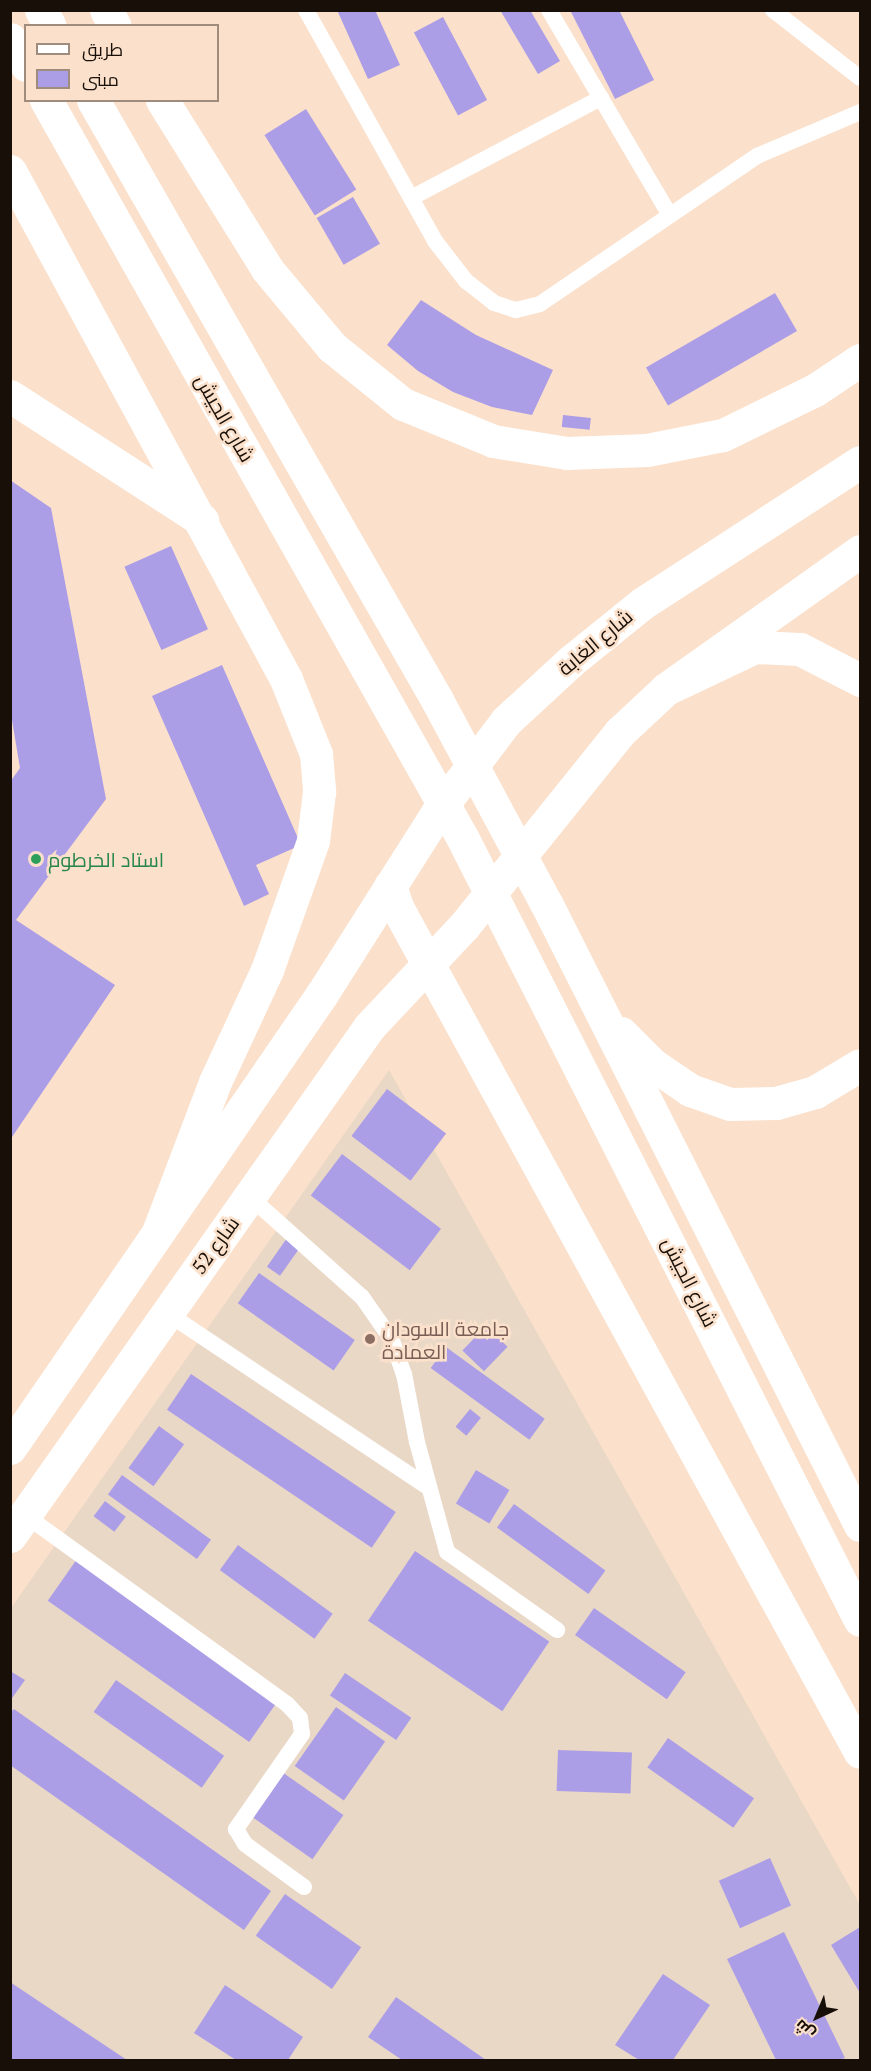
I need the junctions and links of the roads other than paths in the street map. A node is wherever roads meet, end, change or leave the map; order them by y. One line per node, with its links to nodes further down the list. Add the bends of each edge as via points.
1 (41, 10): 6 (main road)
2 (106, 10): 7 (main road)
3 (306, 10): 17 (lane)
4 (549, 10): 11 (lane)
5 (773, 10): 10 (lane)
6 (49, 24)
7 (115, 24)
8 (10, 39): 9 (main road)
9 (24, 62)
10 (861, 78)
11 (600, 98): 17 (lane); 18 (lane)
12 (47, 102): 37 (main road, شارع الجيش, via 519,944)
13 (94, 102): 28 (main road, via 437,700)
14 (163, 102): 19 (main road, via 267,269 332,347 403,404 493,441 567,453 647,450 723,435 815,390)
15 (861, 112): 18 (lane, via 757,156)
16 (10, 171): 22 (main road)
17 (411, 198): 18 (lane, via 435,241 466,281 494,303 516,310 540,304)
18 (669, 214)
19 (861, 360)
20 (10, 396): 22 (main road)
21 (861, 462): 26 (main road, شارع الغابة, via 643,603 571,661 506,721 438,811)
22 (202, 520): 31 (main road, via 286,679 316,754 319,792 313,841 267,970 215,1082)
23 (861, 551): 25 (main road)
24 (861, 680): 25 (main road, via 800,650 755,647)
25 (666, 689): 27 (main road, via 620,732)
26 (390, 886): 27 (main road, via 398,909); 31 (main road, via 322,993)
27 (432, 963): 30 (main road, شارع 52, via 369,1028); 39 (main road)
28 (601, 1013): 29 (main road, via 652,1064 690,1090 730,1104 776,1104 815,1092); 35 (main road)
29 (861, 1065)
30 (250, 1197): 32 (main road, شارع 52); 34 (lane, via 362,1298 392,1340 404,1374)
31 (158, 1232): 33 (main road)
32 (167, 1313): 34 (lane); 36 (main road, شارع 52)
33 (10, 1448)
34 (429, 1488): 38 (lane, via 447,1551)
35 (861, 1525)
36 (18, 1526): 40 (lane, via 287,1704 300,1718 302,1734 237,1829 245,1845)
37 (861, 1620)
38 (557, 1630)
39 (861, 1752)
40 (303, 1887)

